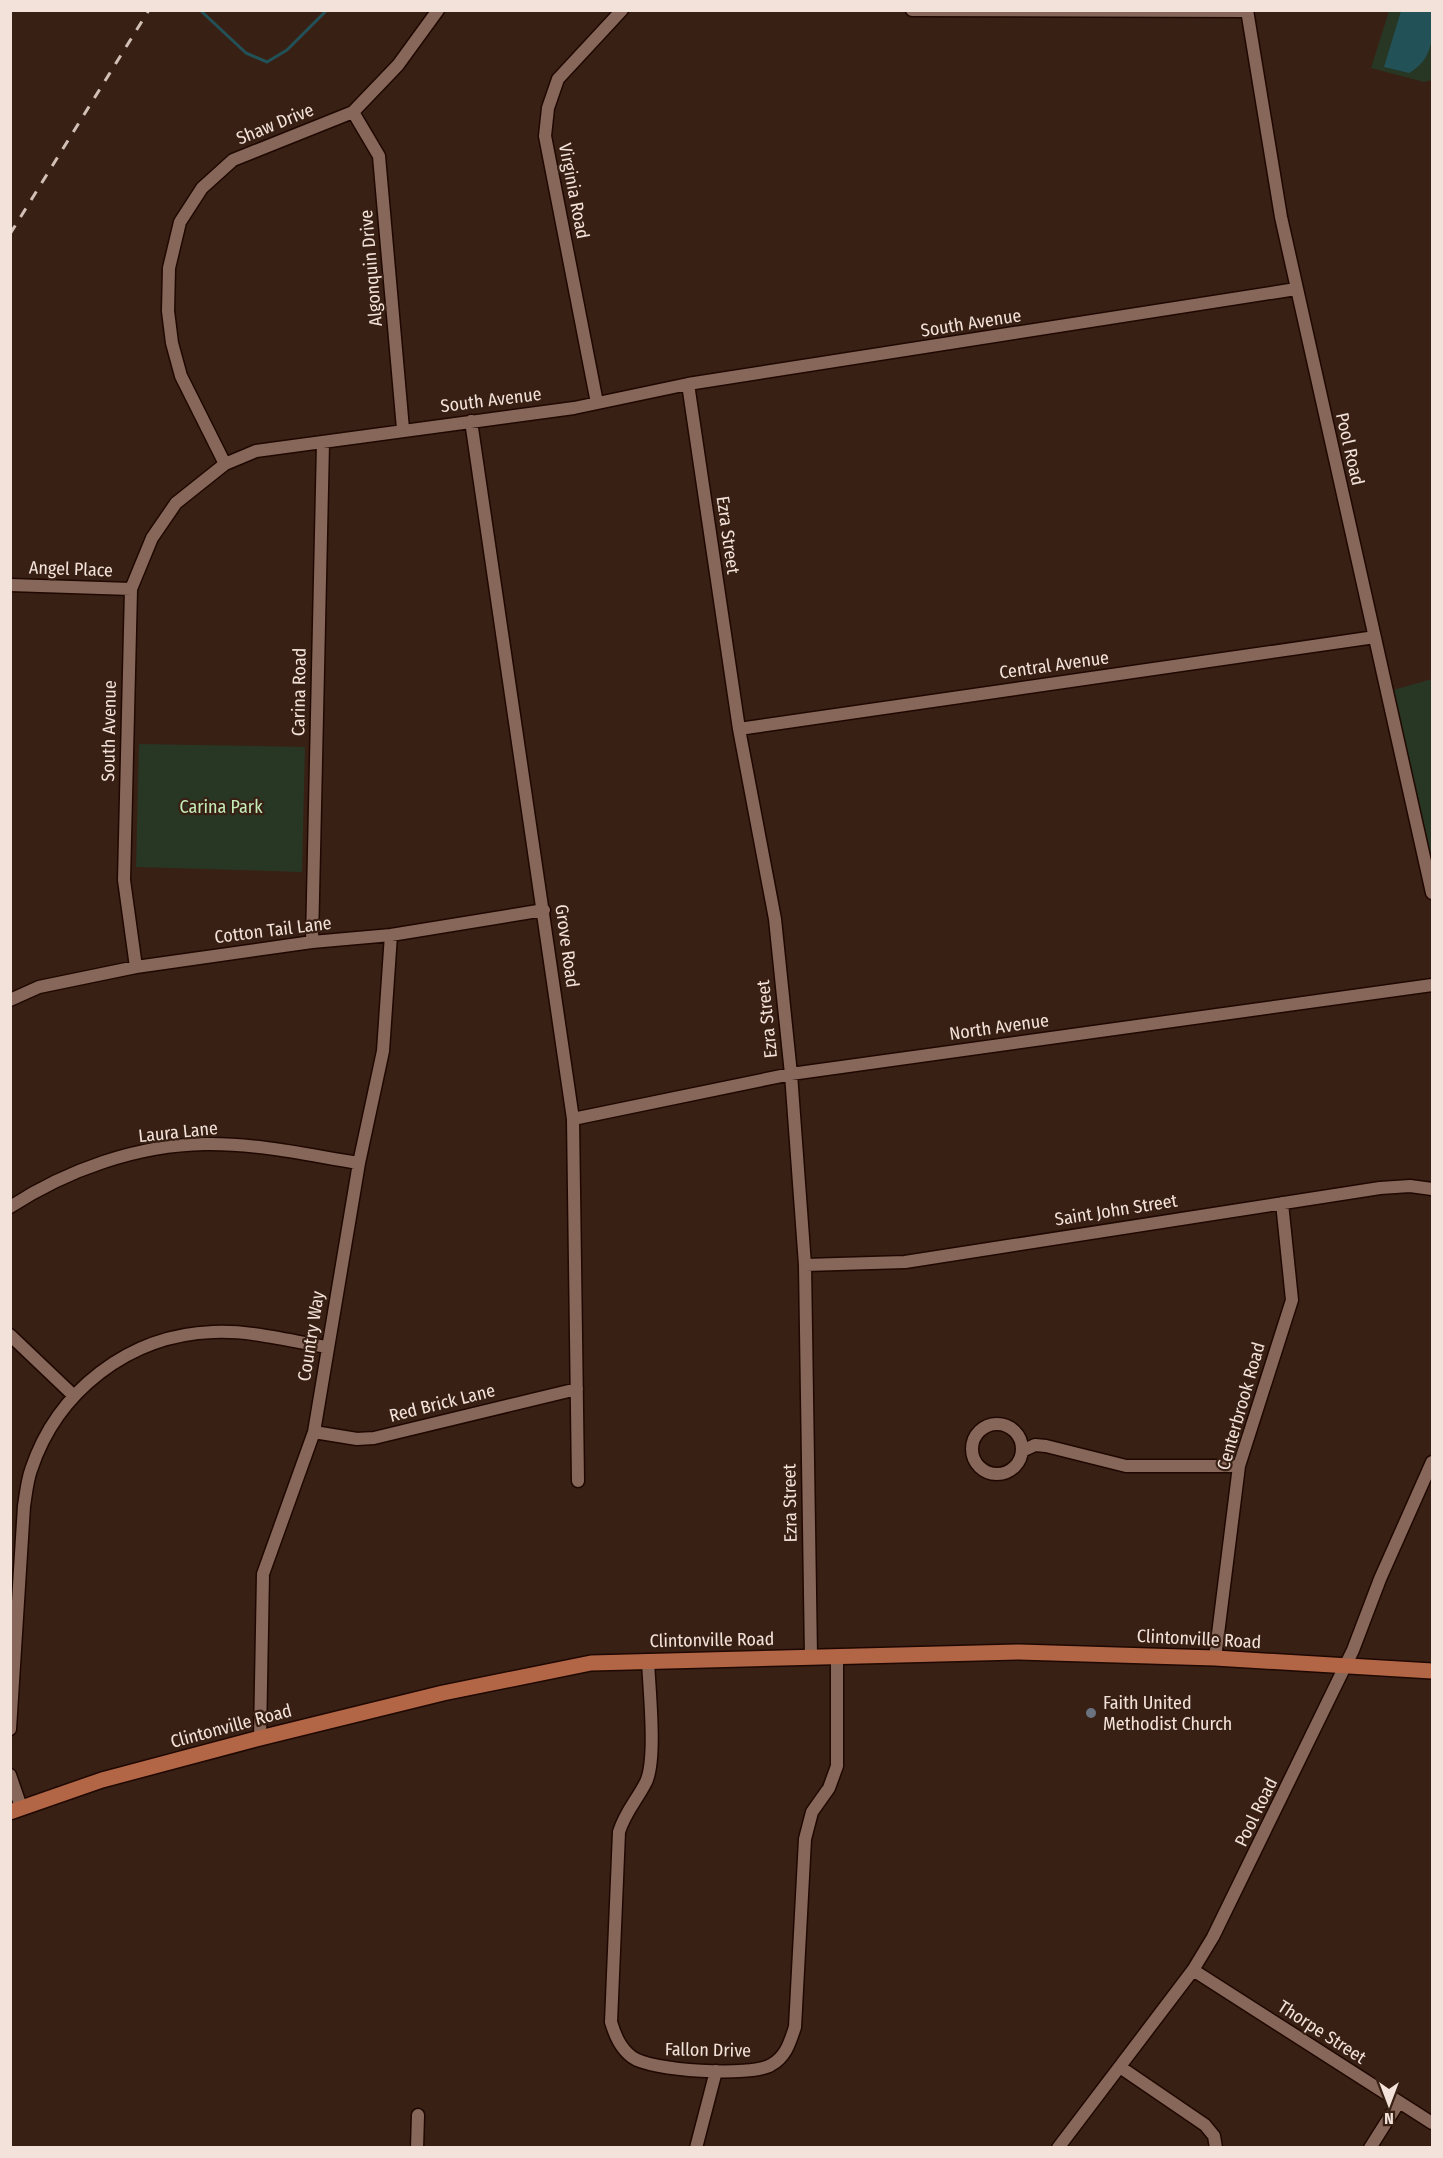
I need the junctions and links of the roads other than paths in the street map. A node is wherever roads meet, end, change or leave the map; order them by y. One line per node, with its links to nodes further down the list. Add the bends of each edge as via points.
1 (438, 10): 5 (street, Shaw Drive, via 398,65)
2 (622, 10): 8 (street, Virginia Road, via 558,79 548,108 545,136)
3 (912, 10): 4 (street)
4 (1247, 11): 6 (street, Pool Road, via 1269,157)
5 (353, 112): 10 (street, Algonquin Drive, via 379,156); 12 (street, Shaw Drive, via 233,160 202,188 180,222 169,268 172,343 181,376)
6 (1296, 289): 7 (street, South Avenue); 15 (street, Pool Road)
7 (688, 384): 8 (street, South Avenue); 16 (street, Ezra Street)
8 (597, 403): 9 (street, South Avenue)
9 (471, 421): 10 (street, South Avenue); 18 (street, Grove Road)
10 (403, 429): 11 (street, South Avenue)
11 (323, 443): 12 (street, South Avenue, via 256,451); 20 (street, Carina Road)
12 (225, 464): 14 (street, South Avenue, via 176,503 152,538)
13 (10, 585): 14 (street, Angel Place)
14 (130, 589): 21 (street, South Avenue, via 124,880)
15 (1374, 637): 16 (street, Central Avenue); 17 (street, Pool Road)
16 (738, 729): 24 (street, Ezra Street, via 775,919)
17 (1432, 893)
18 (544, 910): 19 (street, Cotton Tail Lane); 25 (street, Grove Road)
19 (391, 935): 20 (street, Cotton Tail Lane); 26 (street, Country Way, via 383,1051)
20 (312, 942): 21 (street, Cotton Tail Lane)
21 (136, 968): 23 (street, Cotton Tail Lane, via 39,987)
22 (1432, 985): 24 (street, North Avenue)
23 (10, 1000)
24 (791, 1074): 25 (street, North Avenue); 30 (street, Ezra Street)
25 (573, 1119): 33 (street, Grove Road)
26 (359, 1163): 29 (street, Laura Lane, via 252,1146 204,1144 151,1150 81,1170); 32 (street, Country Way)
27 (1432, 1189): 28 (street, Saint John Street, via 1388,1187)
28 (1282, 1203): 30 (street, Saint John Street, via 905,1262); 38 (street, Centerbrook Road, via 1292,1300)
29 (10, 1206)
30 (805, 1265): 40 (street, Ezra Street)
31 (10, 1335): 34 (street)
32 (327, 1347): 34 (street, via 233,1333 189,1334 143,1347 116,1361); 35 (street, Country Way)
33 (577, 1389): 35 (street, Red Brick Lane, via 374,1438); 39 (street, Grove Road)
34 (73, 1395): 46 (street, via 54,1421 30,1472 24,1506)
35 (314, 1432): 47 (street, Country Way, via 263,1574)
36 (1022, 1451): 36 (street, via 1017,1466 995,1475 975,1462 971,1447 981,1429 999,1424 1016,1433); 38 (street, via 1035,1445 1046,1446 1126,1466)
37 (1432, 1462): 44 (street, Pool Road)
38 (1239, 1466): 42 (street, Centerbrook Road)
39 (578, 1481)
40 (811, 1657): 41 (main road, Clintonville Road); 43 (main road, Clintonville Road)
41 (837, 1657): 42 (main road, Clintonville Road, via 1019,1652); 52 (street, Fallon Drive, via 837,1766 829,1788 812,1812 805,1839 795,2027 788,2049 771,2065 753,2071)
42 (1215, 1658): 44 (main road, Clintonville Road)
43 (648, 1660): 47 (main road, Clintonville Road, via 591,1663 541,1672); 52 (street, Fallon Drive, via 650,1757 646,1781 625,1813 619,1832 611,2022 617,2040 632,2057 653,2067)
44 (1345, 1666): 45 (main road, Clintonville Road); 50 (street, Pool Road, via 1222,1921)
45 (1432, 1671)
46 (10, 1729)
47 (260, 1738): 49 (main road, Clintonville Road, via 102,1780)
48 (10, 1775): 49 (street)
49 (16, 1810)
50 (1193, 1970): 51 (street, Pool Road); 53 (street, Thorpe Street)
51 (1120, 2067): 58 (street, Pool Road); 59 (street, via 1205,2125 1214,2136)
52 (716, 2071): 57 (street)
53 (1398, 2102): 55 (street, Thorpe Street); 60 (street)
54 (418, 2115): 56 (street)
55 (1432, 2123)
56 (417, 2148)
57 (696, 2148)
58 (1058, 2148)
59 (1216, 2148)
60 (1370, 2148)

